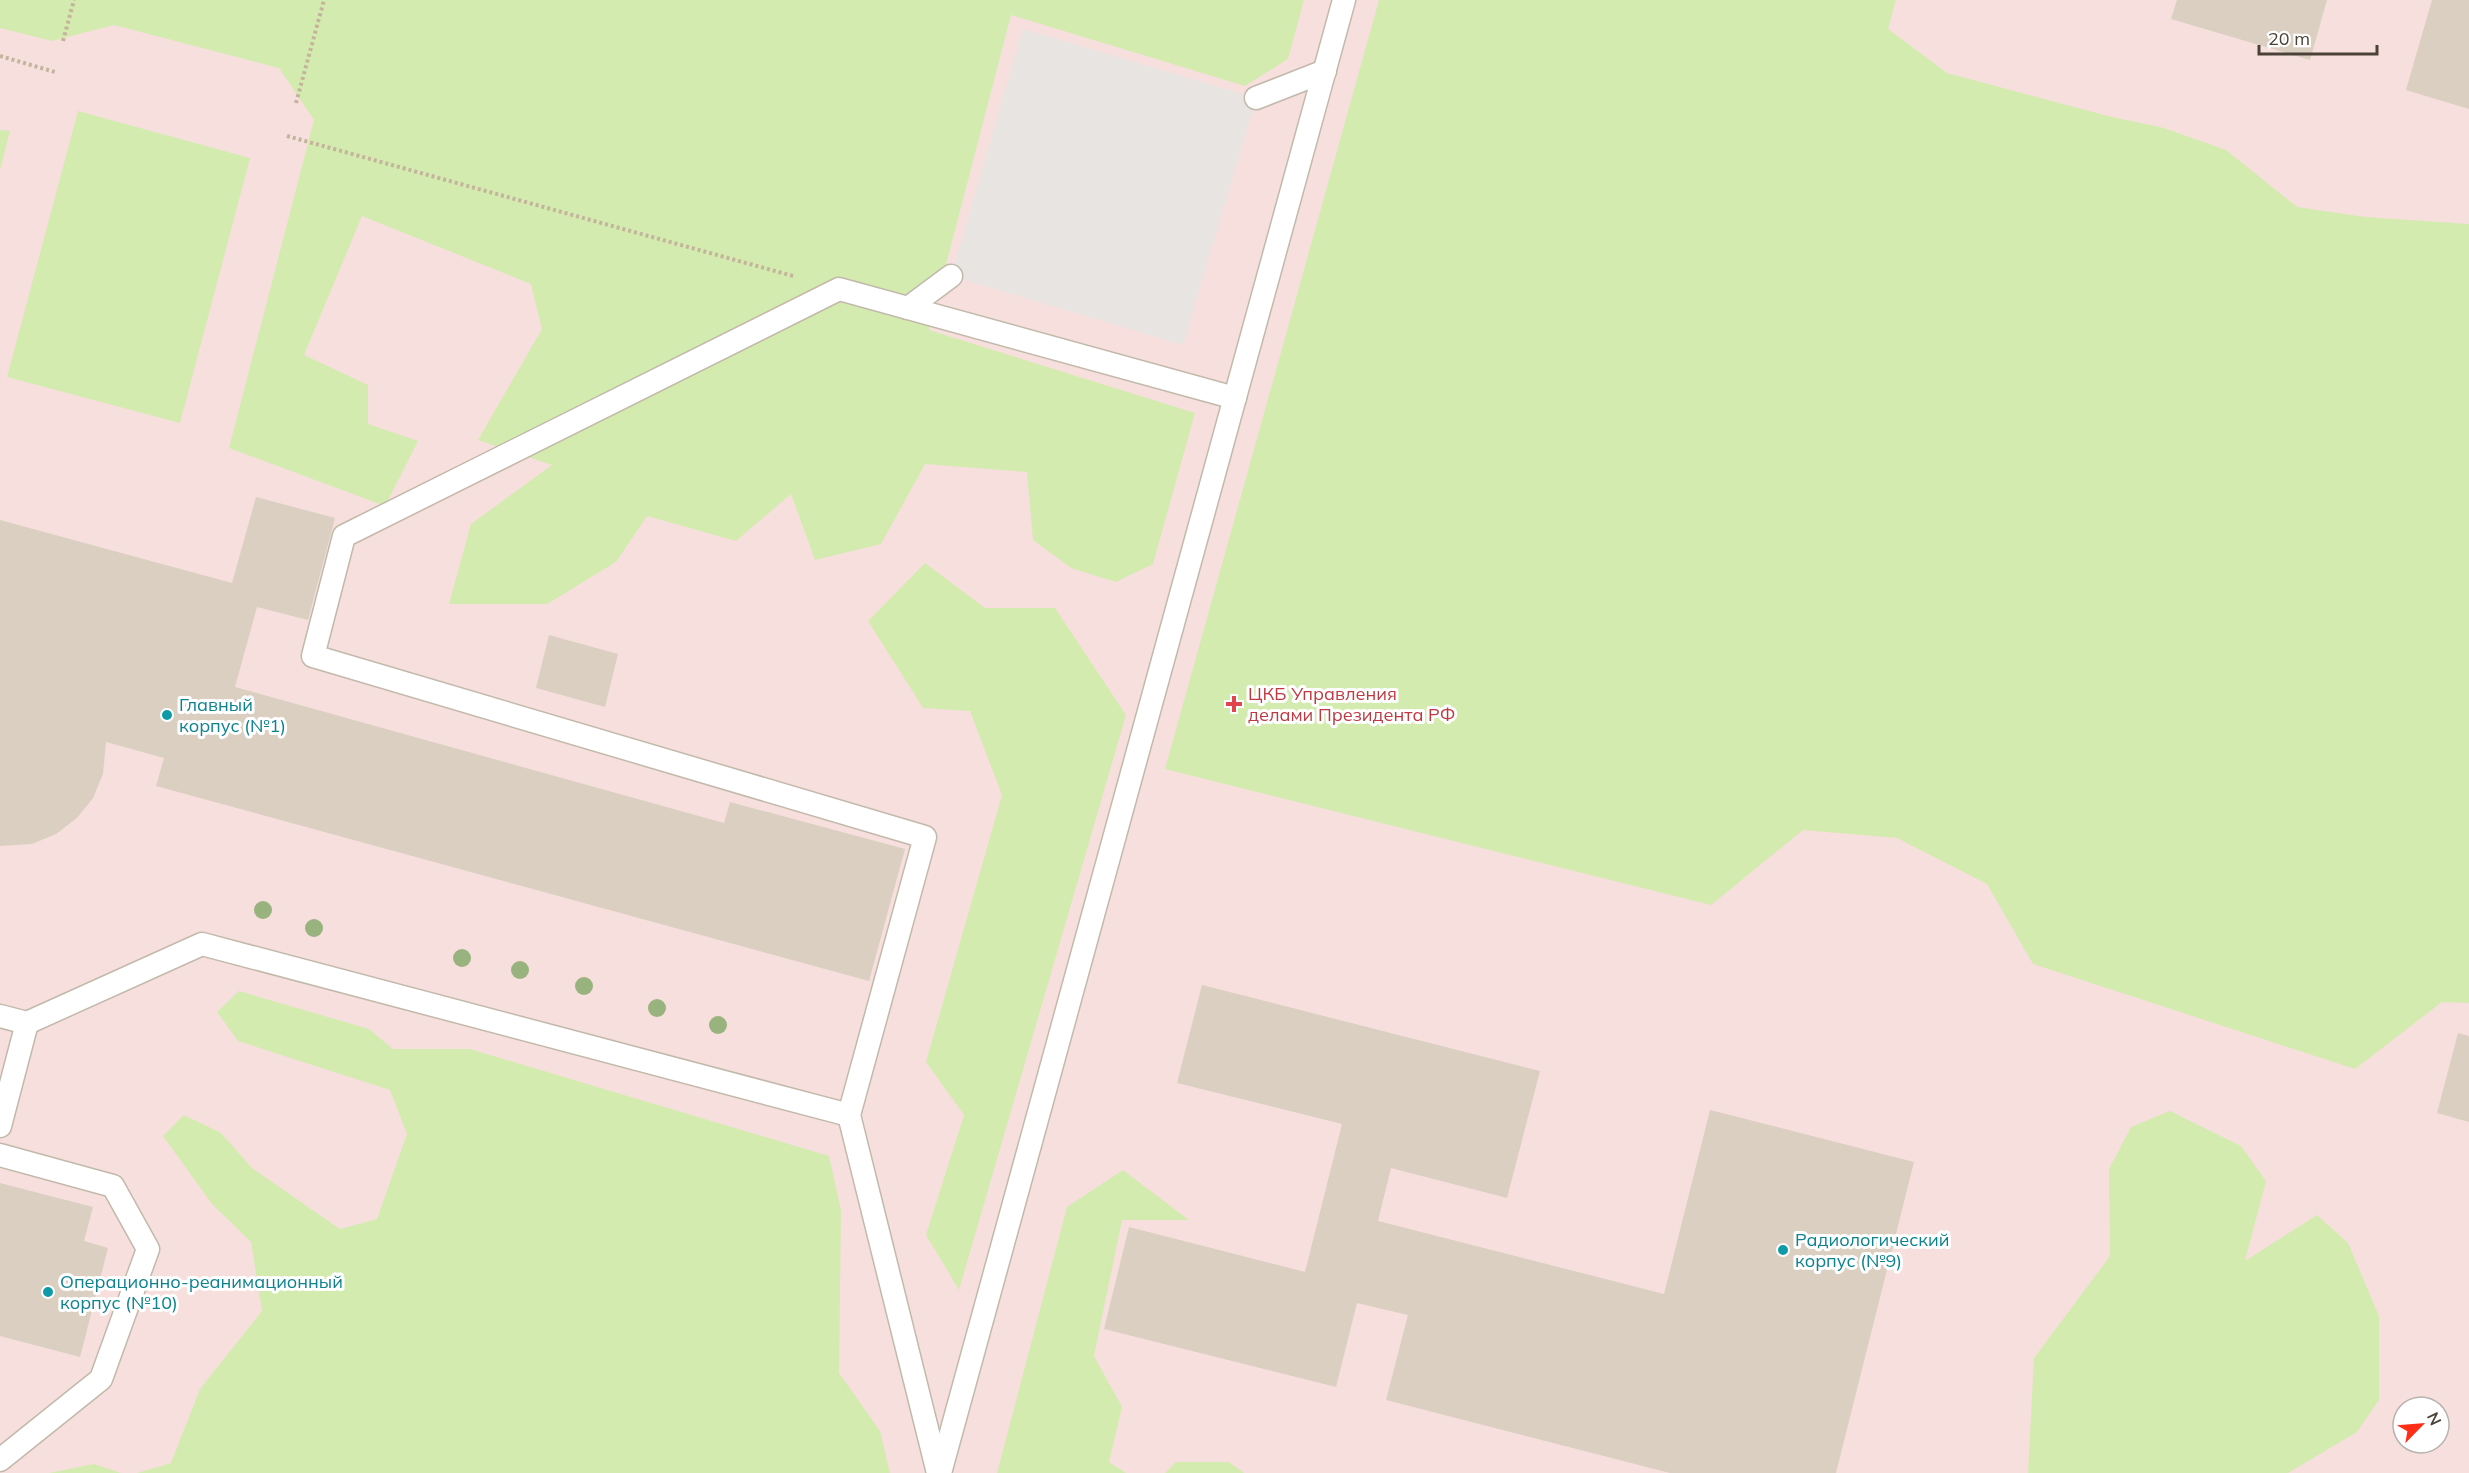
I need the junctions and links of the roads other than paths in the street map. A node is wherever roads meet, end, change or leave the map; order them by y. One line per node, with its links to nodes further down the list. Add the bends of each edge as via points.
1 (1344, 0): 2 (lane)
2 (1325, 71): 3 (lane); 6 (lane)
3 (1256, 98)
4 (951, 276): 5 (lane)
5 (908, 308): 6 (lane); 9 (lane, via 839,289 344,536 313,656 925,837)
6 (1235, 398): 13 (lane)
7 (0, 1016): 8 (lane)
8 (27, 1023): 9 (lane, via 201,944); 10 (lane)
9 (849, 1115): 13 (lane)
10 (0, 1126)
11 (0, 1155): 12 (lane, via 113,1186 148,1249 101,1380)
12 (0, 1460)
13 (939, 1473)

